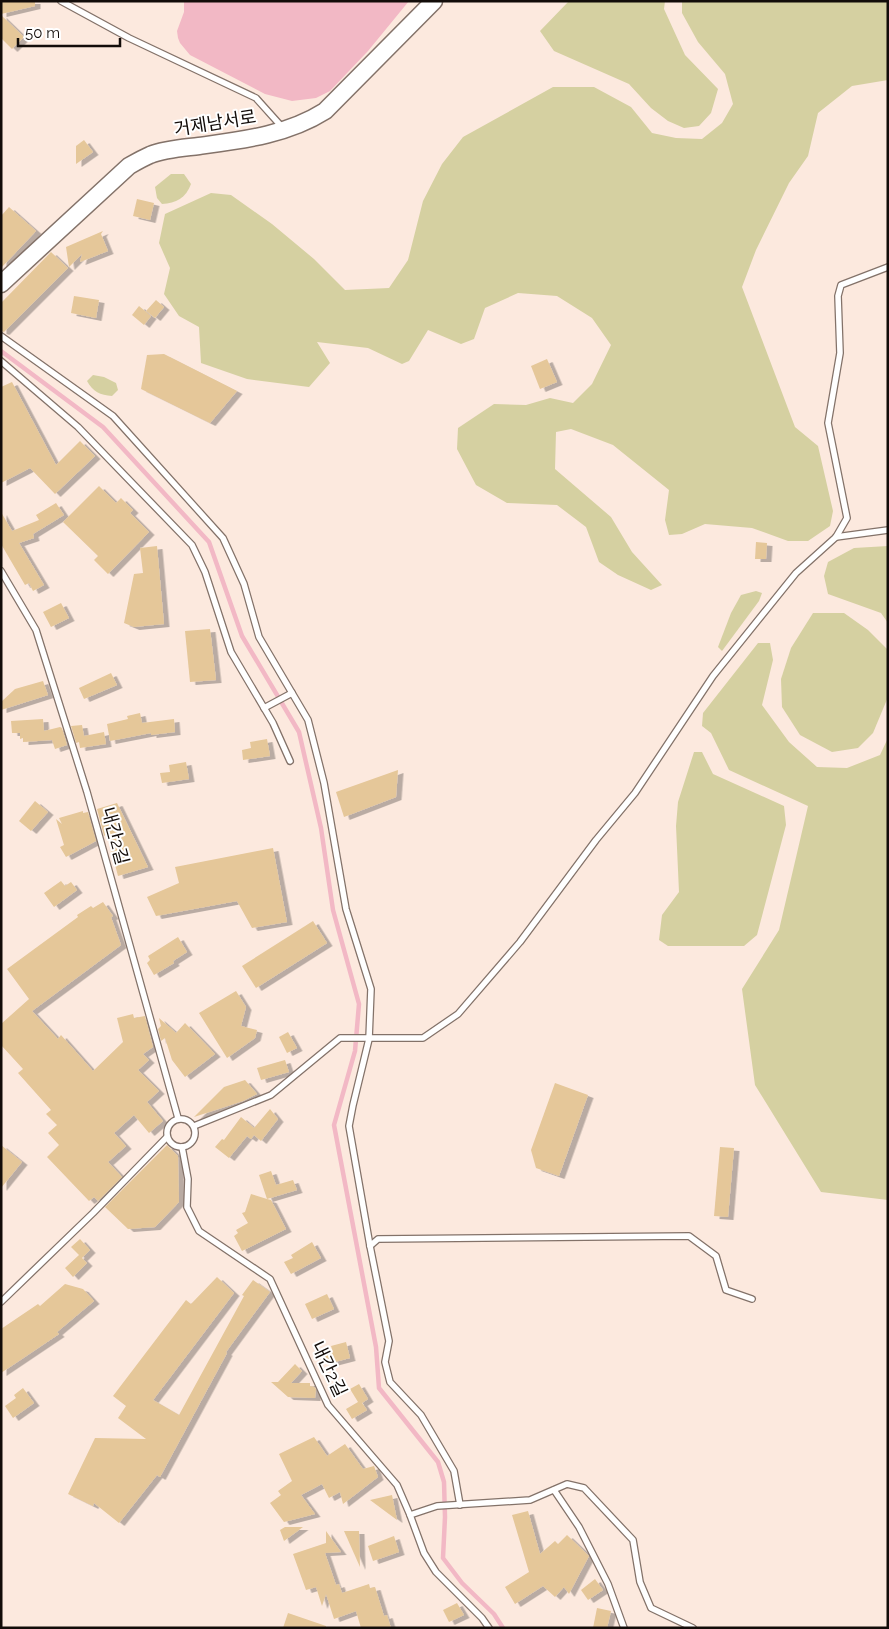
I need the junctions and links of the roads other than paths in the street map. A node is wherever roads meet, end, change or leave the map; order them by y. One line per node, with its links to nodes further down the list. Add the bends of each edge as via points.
1 (61, 1): 3 (lane, via 129,38 256,98)
2 (434, 1): 3 (main road, 거제남서로, via 325,112)
3 (285, 130): 5 (main road, 거제남서로, via 174,149 151,155 129,166)
4 (888, 267): 9 (lane, via 841,285 838,296 840,353 828,423 847,518)
5 (1, 284)
6 (1, 336): 11 (lane, via 113,416 223,538 244,584 258,636)
7 (1, 361): 12 (lane, via 78,427 192,545 205,572 231,652)
8 (888, 530): 9 (lane)
9 (836, 537): 14 (lane, via 796,573 713,676 635,793 520,942 458,1014 423,1038)
10 (1, 572): 15 (lane, 내간2길, via 36,630 87,792)
11 (292, 693): 12 (lane); 14 (lane, via 308,720 324,783 346,909 371,990)
12 (264, 708): 13 (lane)
13 (290, 761)
14 (369, 1039): 16 (lane, via 340,1038 271,1095); 19 (lane, via 349,1126)
15 (178, 1118): 16 (lane); 17 (lane, via 169,1126)
16 (194, 1126): 18 (lane, via 195,1138 188,1146)
17 (167, 1137): 18 (lane, via 173,1145); 21 (lane)
18 (182, 1147): 24 (lane, 내간2길, via 188,1178 188,1207 199,1232 270,1278 328,1405 396,1485)
19 (370, 1246): 20 (lane, via 378,1239 689,1236 716,1256 726,1290); 23 (lane, via 389,1341 385,1362 390,1382 421,1415 454,1471)
20 (752, 1299)
21 (1, 1302)
22 (554, 1490): 23 (lane, via 530,1500); 26 (lane, via 579,1527 608,1584); 27 (lane, via 567,1484 584,1488 633,1540 640,1582 651,1608)
23 (460, 1505): 24 (lane, via 437,1506)
24 (410, 1515): 25 (lane, 내간2길, via 424,1553 436,1572)
25 (489, 1628)
26 (624, 1628)
27 (693, 1628)

